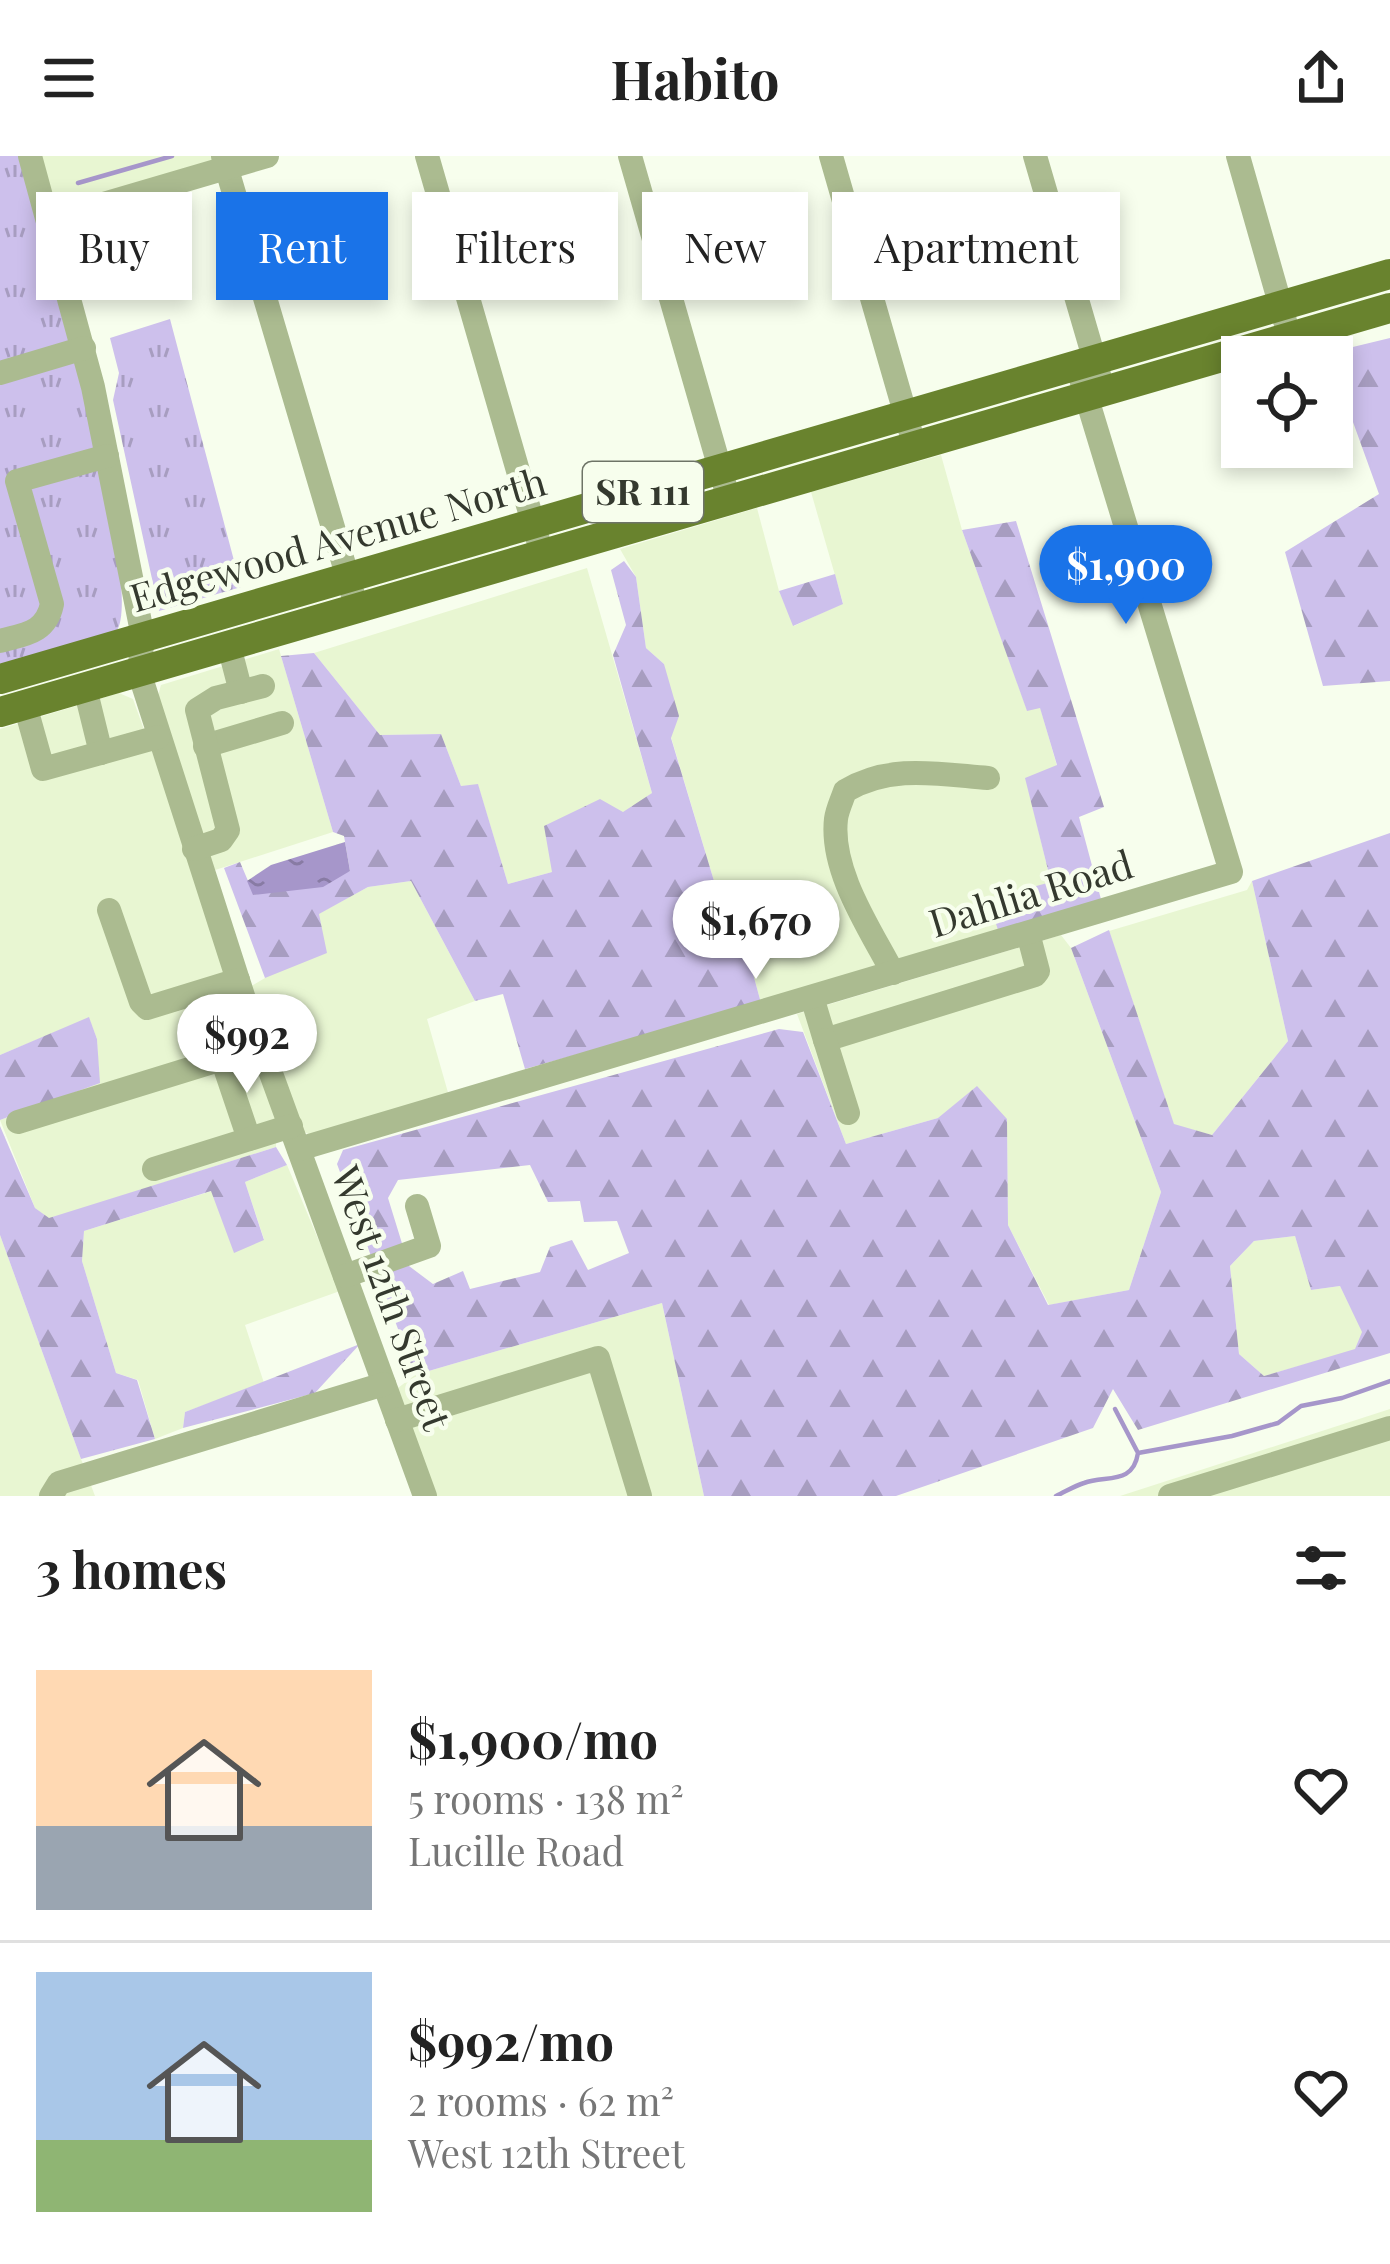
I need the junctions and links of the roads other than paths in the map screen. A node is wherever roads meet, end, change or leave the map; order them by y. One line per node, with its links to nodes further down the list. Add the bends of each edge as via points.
1 (30, 156): 9 (street, West 12th Street)
2 (267, 156): 8 (street)
3 (427, 156): 28 (street)
4 (630, 156): 25 (street)
5 (831, 156): 22 (street)
6 (1035, 156): 19 (street)
7 (1238, 156): 13 (street)
8 (225, 162): 10 (street); 30 (street)
9 (41, 192)
10 (134, 192)
11 (1390, 274): 13 (main road, Edgewood Avenue North / SR 111)
12 (71, 300): 17 (street, West 12th Street)
13 (1281, 306): 15 (street); 19 (main road, Edgewood Avenue North / SR 111)
14 (1390, 308): 16 (main road, Edgewood Avenue North / SR 111)
15 (1289, 336)
16 (1297, 336)
17 (84, 348): 20 (street); 24 (street, West 12th Street)
18 (1221, 358): 21 (main road, Edgewood Avenue North / SR 111)
19 (1086, 363): 21 (street); 22 (main road, Edgewood Avenue North / SR 111)
20 (0, 373)
21 (1095, 394): 23 (main road, Edgewood Avenue North / SR 111); 46 (street, Dahlia Road, via 1231,872)
22 (906, 415): 23 (street); 25 (main road, Edgewood Avenue North / SR 111)
23 (915, 446): 27 (main road, Edgewood Avenue North / SR 111)
24 (107, 455): 26 (street); 32 (street, West 12th Street)
25 (720, 469): 27 (street); 28 (main road, Edgewood Avenue North / SR 111)
26 (9, 483): 33 (street, via 52,604 40,629)
27 (729, 500): 29 (main road, Edgewood Avenue North / SR 111)
28 (533, 524): 29 (street); 30 (main road, Edgewood Avenue North / SR 111)
29 (542, 555): 31 (main road, Edgewood Avenue North / SR 111)
30 (347, 578): 31 (street); 32 (main road, Edgewood Avenue North / SR 111)
31 (357, 609): 34 (main road, Edgewood Avenue North / SR 111)
32 (143, 637): 35 (street, West 12th Street); 36 (main road, Edgewood Avenue North / SR 111)
33 (0, 641)
34 (229, 646): 35 (main road, Edgewood Avenue North / SR 111); 41 (street, via 252,689 196,710)
35 (139, 672): 37 (main road, Edgewood Avenue North / SR 111); 40 (street, West 12th Street)
36 (0, 679)
37 (85, 688): 38 (main road, Edgewood Avenue North / SR 111); 42 (street)
38 (13, 709): 42 (street, via 43,769)
39 (282, 723): 41 (street)
40 (158, 736): 42 (street); 44 (street, West 12th Street)
41 (205, 746): 44 (street, via 228,830)
42 (101, 753)
43 (988, 778): 47 (street, via 910,771 868,777 845,791 836,820 840,855)
44 (194, 849): 48 (street, West 12th Street)
45 (109, 910): 48 (street, via 147,1008)
46 (1028, 933): 47 (street, Dahlia Road); 50 (street, via 1035,975)
47 (893, 973): 49 (street, Dahlia Road)
48 (238, 980): 51 (street, West 12th Street)
49 (812, 997): 50 (street); 55 (street, Dahlia Road)
50 (825, 1040): 53 (street)
51 (260, 1043): 52 (street); 55 (street, West 12th Street)
52 (222, 1059): 54 (street); 56 (street)
53 (848, 1113)
54 (18, 1122)
55 (295, 1138): 56 (street, Dahlia Road); 59 (street, West 12th Street)
56 (249, 1139): 57 (street, Dahlia Road)
57 (154, 1168)
58 (417, 1206): 59 (street, via 429,1246)
59 (345, 1276): 60 (street, West 12th Street)
60 (385, 1384): 61 (street, West 12th Street); 63 (street, via 59,1483)
61 (397, 1420): 64 (street, West 12th Street); 65 (street, via 598,1358)
62 (1390, 1428): 66 (street)
63 (51, 1496)
64 (425, 1496)
65 (640, 1496)
66 (1170, 1496)

